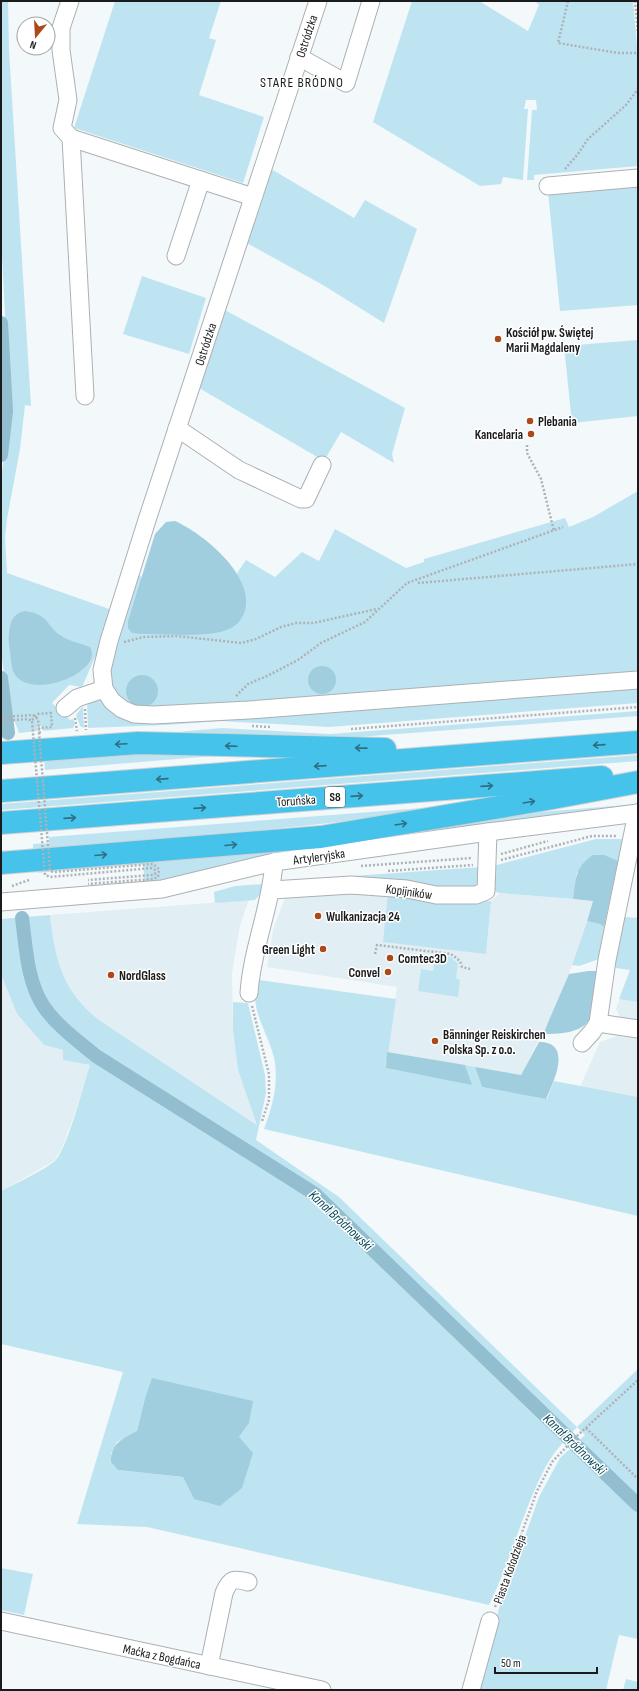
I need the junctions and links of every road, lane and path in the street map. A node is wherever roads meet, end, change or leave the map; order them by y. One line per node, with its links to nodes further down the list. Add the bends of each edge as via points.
1 (70, 1): 10 (street, via 61,28 61,50 68,100 62,128)
2 (318, 1): 8 (street, Ostródzka)
3 (371, 1): 8 (street, via 345,88)
4 (568, 1): 7 (path, via 558,43 618,53)
5 (635, 1): 6 (path)
6 (638, 33)
7 (638, 53)
8 (299, 57): 15 (street, Ostródzka)
9 (638, 89): 11 (path, via 626,105 590,137)
10 (71, 138): 13 (street); 17 (street)
11 (560, 173)
12 (638, 178): 14 (street)
13 (201, 180): 15 (street); 16 (street)
14 (548, 186)
15 (253, 197): 18 (street, Ostródzka)
16 (176, 256)
17 (84, 396)
18 (177, 428): 20 (street, via 239,470 301,500 306,499); 26 (street, Ostródzka)
19 (527, 445): 22 (path, via 527,453 540,480)
20 (322, 465)
21 (563, 527): 22 (path)
22 (554, 531): 25 (path, via 407,583)
23 (638, 564): 24 (path)
24 (418, 583)
25 (379, 608): 26 (path, via 313,623 281,626 242,643 177,636 143,637 120,643); 31 (path, via 365,622 321,643 298,660 248,684)
26 (109, 641): 28 (street, Ostródzka, via 102,670)
27 (638, 680): 31 (street)
28 (104, 689): 30 (street, via 80,696); 31 (street, via 117,705 140,715)
29 (638, 707): 39 (path)
30 (58, 712): 32 (path); 38 (path, via 52,727)
31 (221, 712)
32 (35, 716): 33 (path, bridge); 34 (path, bridge); 58 (path, bridge, via 38,719 50,870 54,872 152,864 157,865 159,869 158,876 153,879)
33 (1, 717)
34 (32, 720): 35 (path, bridge); 55 (path, bridge, via 45,876 152,868 155,870 153,875)
35 (1, 721)
36 (245, 726): 37 (path)
37 (274, 727)
38 (43, 728)
39 (344, 730)
40 (86, 733): 41 (path)
41 (77, 734)
42 (48, 736): 44 (path)
43 (638, 742): 45 (highway, one-way to 45)
44 (29, 744): 45 (highway, one-way to 44, via 282,748 154,743); 46 (highway)
45 (526, 750): 49 (highway, one-way to 49)
46 (1, 753)
47 (638, 774): 51 (highway, Toruńska / S8, one-way to 47)
48 (638, 782): 54 (highway, one-way to 48, via 321,837)
49 (1, 791)
50 (637, 813): 52 (street, Artyleryjska); 64 (street, via 607,960)
51 (1, 823)
52 (488, 832): 53 (street, Artyleryjska); 59 (street, Kopijników, via 486,890 482,894 436,895 406,889 351,885)
53 (274, 862): 59 (street); 60 (street, Artyleryjska, via 168,888)
54 (1, 863)
55 (88, 880)
56 (23, 881): 57 (path)
57 (14, 884)
58 (88, 884)
59 (272, 890): 63 (street, via 250,973)
60 (3, 902)
61 (376, 954): 62 (path, via 377,945 451,954 460,961 462,967)
62 (470, 969)
63 (249, 993): 67 (path, via 269,1074 269,1100)
64 (598, 1023): 65 (street); 66 (street)
65 (638, 1029)
66 (582, 1043)
67 (262, 1121)
68 (638, 1380): 69 (path, Piasta Kołodzieja)
69 (586, 1428): 70 (path); 73 (path, Piasta Kołodzieja, via 548,1467)
70 (638, 1479)
71 (248, 1582): 74 (street, via 239,1580 228,1583)
72 (1, 1621): 74 (street, Maćka z Bogdańca)
73 (490, 1621): 76 (street, Piasta Kołodzieja)
74 (210, 1666): 75 (street, Maćka z Bogdańca)
75 (322, 1690)
76 (471, 1690)

